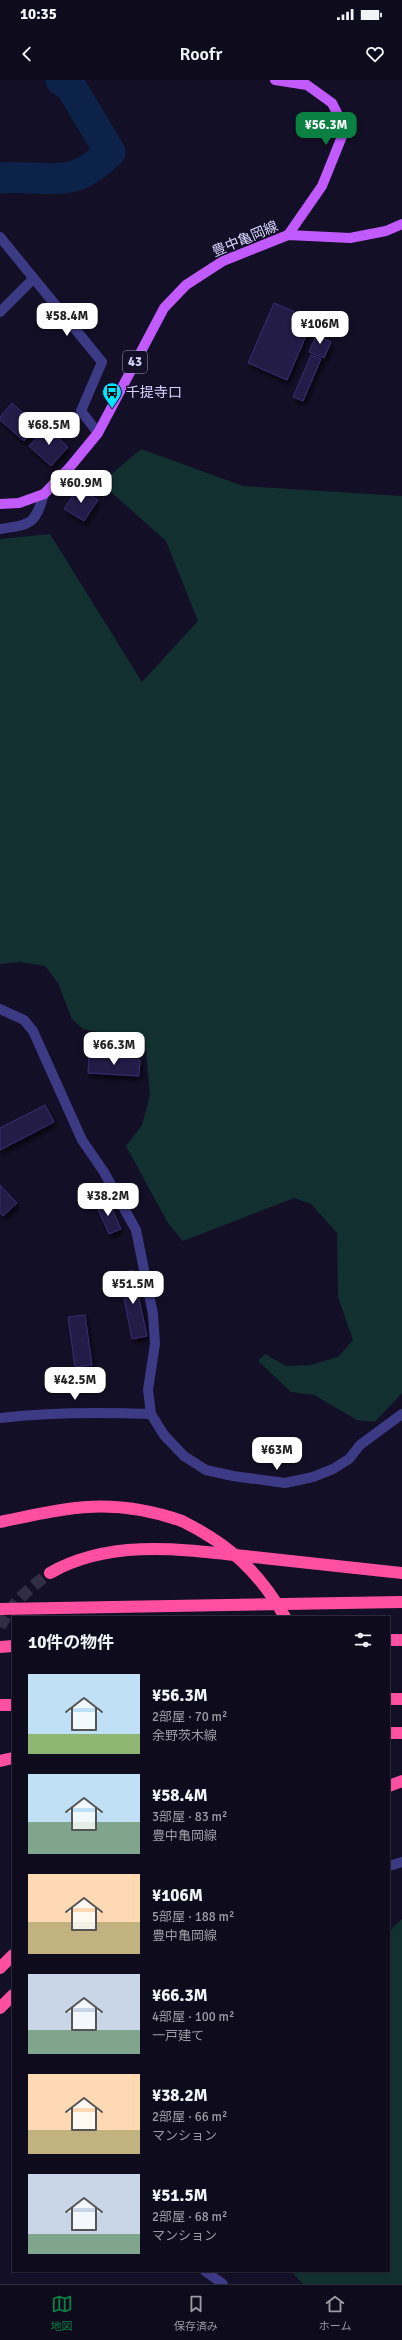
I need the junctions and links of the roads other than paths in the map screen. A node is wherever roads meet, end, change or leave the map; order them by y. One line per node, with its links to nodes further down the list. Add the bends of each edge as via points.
1 (275, 80): 3 (main road, via 307,85 332,103 345,129 322,186)
2 (402, 224): 3 (main road, 豊中亀岡線 / 43, via 386,231 350,238)
3 (288, 235): 7 (main road, 豊中亀岡線 / 43, via 223,261 186,285 164,308)
4 (0, 236): 5 (street)
5 (33, 279): 6 (street); 7 (street, via 102,362 81,411)
6 (0, 312)
7 (98, 432): 8 (main road, 豊中亀岡線 / 43)
8 (44, 494): 9 (main road, 豊中亀岡線 / 43, via 19,503); 10 (street, via 38,515 25,525)
9 (0, 504)
10 (0, 529)
11 (0, 1009): 12 (street, via 24,1020 33,1031 82,1140 104,1172 136,1230 153,1314 155,1344 148,1390)
12 (151, 1414): 13 (street, via 164,1435 184,1456 206,1470 285,1483 313,1477 333,1469 349,1459 360,1445 383,1426); 14 (street, via 43,1413)
13 (402, 1414)
14 (0, 1418)
15 (0, 1522): 20 (highway, bridge, via 88,1506 121,1506 153,1511 182,1521 210,1535 232,1551 253,1570)
16 (50, 1573): 17 (highway, via 89,1556 113,1551 156,1550 202,1552)
17 (402, 1573)
18 (402, 1602): 19 (highway)
19 (0, 1609)
20 (284, 1616)
21 (390, 1640): 22 (highway)
22 (402, 1640)
23 (12, 1646): 24 (highway)
24 (0, 1647)
25 (402, 1699): 26 (highway)
26 (390, 1700)
27 (0, 1705): 28 (highway)
28 (12, 1705)
29 (390, 1733): 30 (highway)
30 (402, 1733)
31 (12, 1758): 32 (highway)
32 (0, 1761)
33 (402, 1781): 34 (highway)
34 (390, 1786)
35 (402, 1862): 36 (street)
36 (390, 1866)
37 (12, 1956): 38 (highway)
38 (0, 1968)
39 (12, 1996): 40 (highway)
40 (0, 2008)
41 (206, 2272): 42 (street)
42 (223, 2284)

